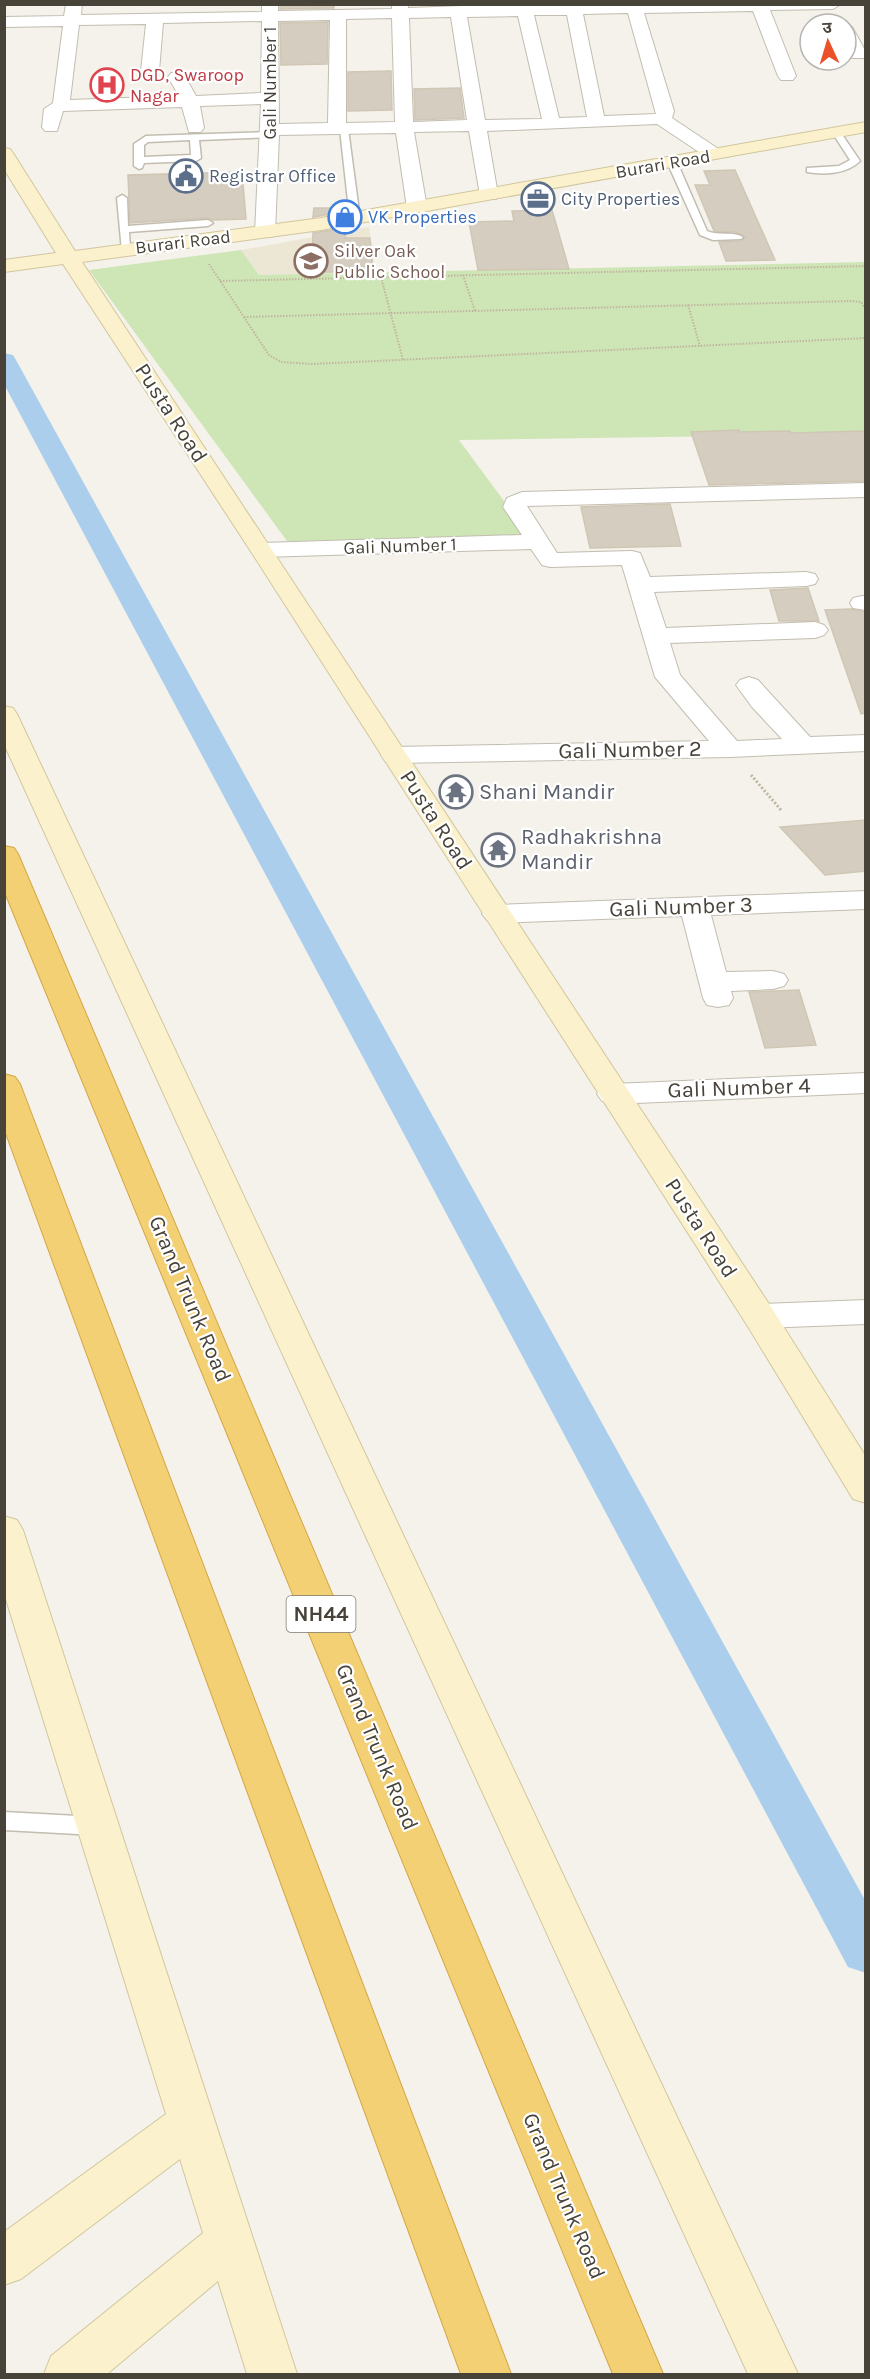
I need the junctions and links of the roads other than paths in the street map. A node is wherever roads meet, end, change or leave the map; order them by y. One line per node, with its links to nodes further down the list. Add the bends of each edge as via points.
1 (833, 4): 2 (street)
2 (759, 5): 3 (street); 14 (street)
3 (634, 7): 7 (street); 19 (street, via 665,111)
4 (524, 8): 7 (street); 9 (street); 21 (street)
5 (400, 9): 9 (street); 10 (street); 25 (street)
6 (270, 10): 10 (street); 11 (street); 16 (street, Gali Number 1)
7 (574, 10): 20 (street)
8 (73, 12): 11 (street); 12 (street); 18 (street)
9 (458, 12): 22 (street)
10 (338, 15): 26 (street)
11 (155, 18): 13 (street)
12 (4, 22)
13 (150, 71)
14 (787, 76)
15 (177, 77): 17 (street)
16 (270, 98): 17 (street); 29 (street, Gali Number 1)
17 (190, 101): 18 (street); 27 (street)
18 (61, 106): 23 (street, via 53,110)
19 (661, 119): 20 (street); 30 (street)
20 (597, 123): 21 (street)
21 (552, 124): 22 (street)
22 (479, 126): 25 (street); 34 (street)
23 (51, 127)
24 (866, 127): 28 (main road, Burari Road)
25 (404, 128): 26 (street); 36 (street)
26 (340, 129): 29 (street); 37 (lane)
27 (195, 132): 27 (lane, via 196,158 139,163 139,144 146,139); 29 (lane)
28 (836, 132): 30 (main road, Burari Road); 33 (lane, via 855,161 849,166)
29 (270, 133): 40 (street, Gali Number 1)
30 (714, 154): 32 (main road, Burari Road)
31 (6, 158): 43 (main road, Pusta Road)
32 (672, 162): 34 (main road, Burari Road); 41 (lane, via 703,233)
33 (810, 170)
34 (489, 195): 36 (main road, Burari Road)
35 (122, 198): 39 (lane)
36 (417, 208): 37 (main road, Burari Road)
37 (355, 219): 40 (main road, Burari Road)
38 (208, 223): 39 (lane)
39 (124, 229): 42 (lane)
40 (265, 233): 42 (main road, Burari Road)
41 (738, 237)
42 (125, 249): 43 (main road, Burari Road)
43 (68, 256): 44 (main road, Burari Road); 47 (main road, Pusta Road)
44 (4, 266)
45 (866, 490): 46 (street, via 522,499 515,507)
46 (538, 542): 47 (street, Gali Number 1); 49 (street, via 550,560 632,558)
47 (262, 550): 57 (main road, Pusta Road)
48 (806, 579): 49 (street)
49 (639, 585): 51 (street)
50 (815, 630): 51 (street)
51 (654, 636): 56 (street, via 668,677)
52 (749, 685): 55 (street)
53 (4, 714): 79 (main road)
54 (866, 744): 55 (street, Gali Number 2)
55 (802, 745): 56 (street, Gali Number 2)
56 (730, 749): 57 (street, Gali Number 2)
57 (394, 755): 61 (main road, Pusta Road)
58 (4, 854): 78 (highway, Grand Trunk Road / NH44)
59 (866, 900): 60 (street, Gali Number 3)
60 (694, 907): 61 (street, Gali Number 3); 62 (street, via 716,990)
61 (497, 914): 65 (main road, Pusta Road)
62 (773, 980)
63 (866, 1083): 65 (street, Gali Number 4)
64 (4, 1084): 77 (highway)
65 (613, 1094): 67 (main road, Pusta Road)
66 (866, 1312): 67 (street)
67 (759, 1316): 68 (main road, Pusta Road)
68 (866, 1489)
69 (6, 1545): 71 (main road)
70 (4, 1821): 71 (lane)
71 (99, 1827): 72 (main road)
72 (192, 2122): 73 (main road); 74 (main road)
73 (230, 2241): 75 (main road); 76 (main road)
74 (4, 2262)
75 (69, 2374)
76 (272, 2374)
77 (486, 2374)
78 (638, 2374)
79 (773, 2374)

